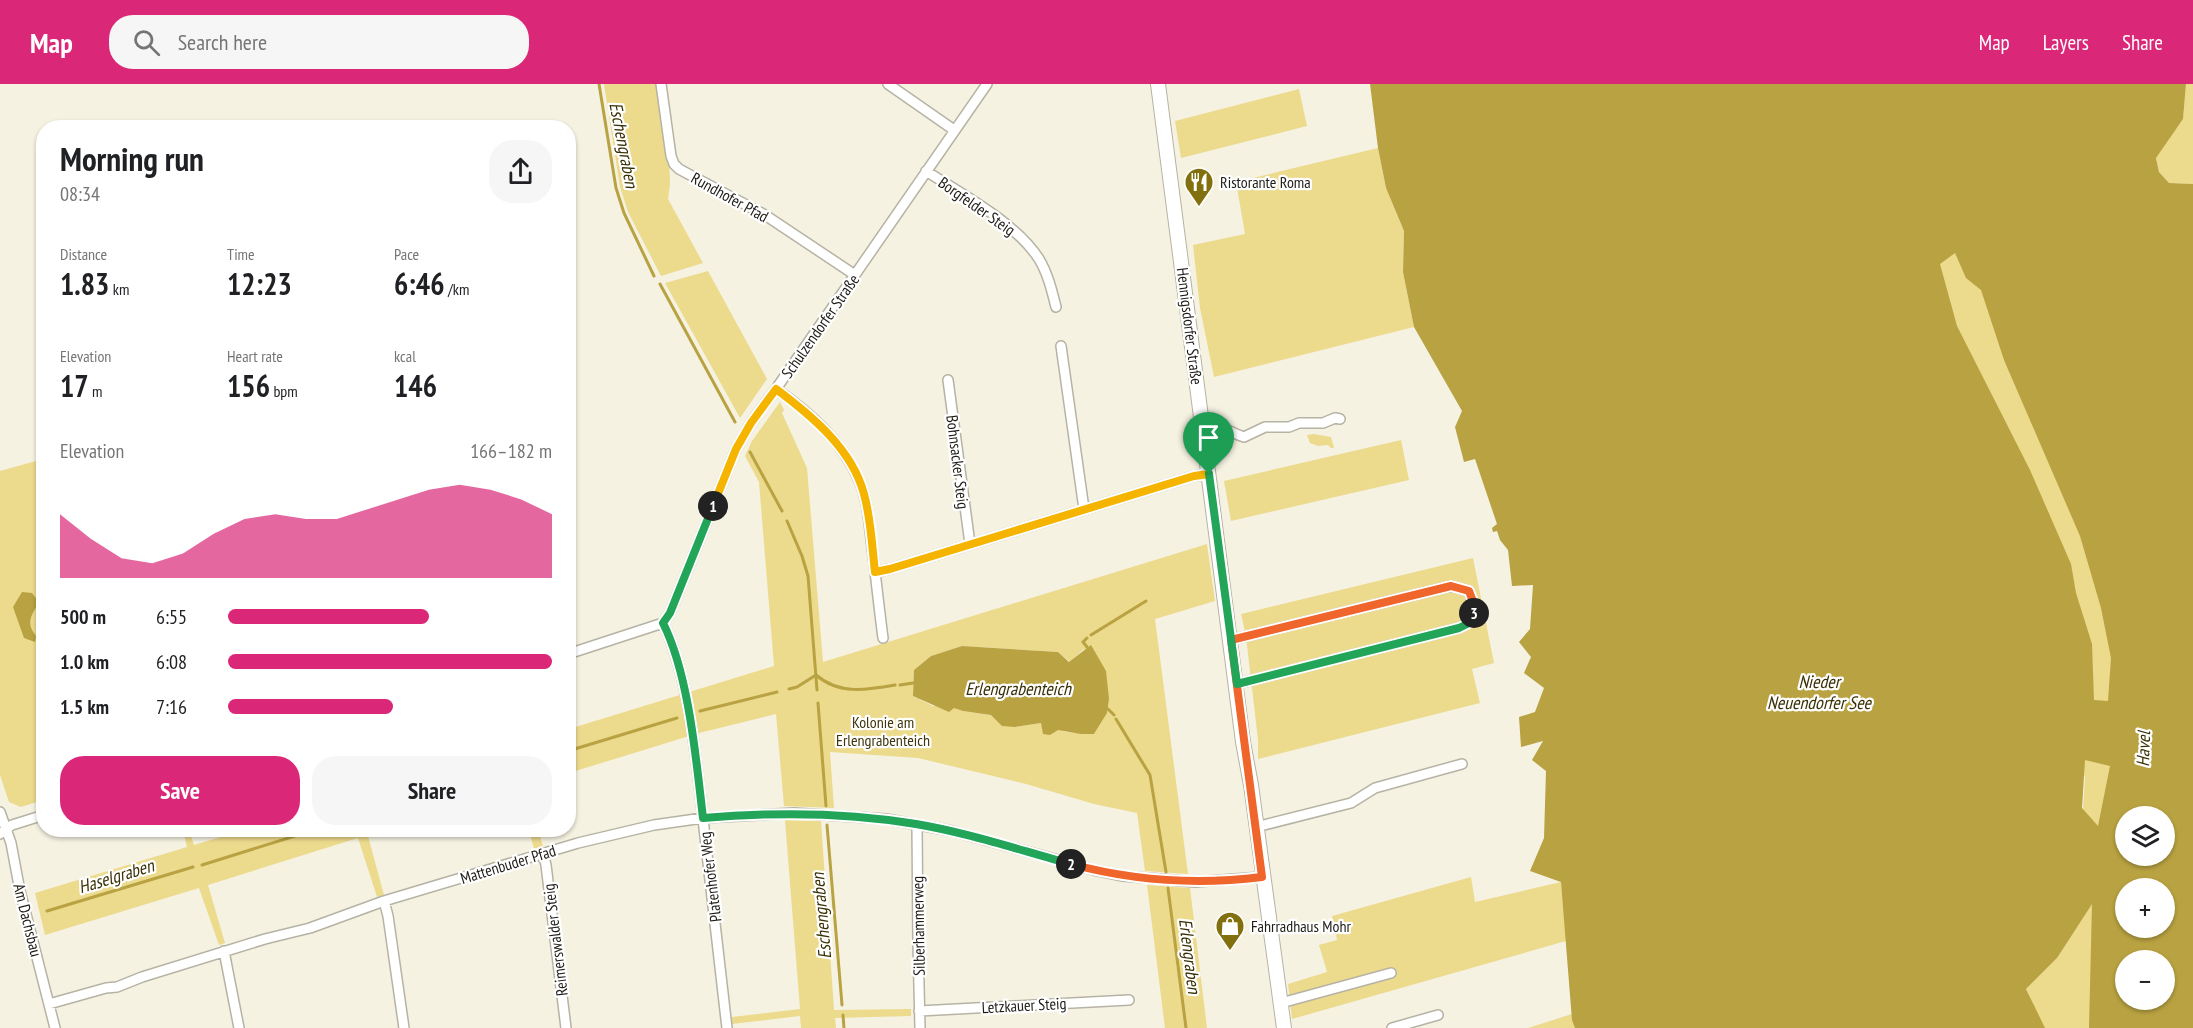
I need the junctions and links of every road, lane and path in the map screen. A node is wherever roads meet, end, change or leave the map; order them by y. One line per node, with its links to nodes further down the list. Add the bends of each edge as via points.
1 (661, 84): 7 (street, Rundhofer Pfad, via 671,156 679,169 759,211)
2 (888, 84): 5 (street)
3 (987, 84): 5 (street, Schulzendorfer Straße)
4 (1158, 84): 13 (main road, Hennigsdorfer Straße)
5 (954, 130): 6 (street, Schulzendorfer Straße)
6 (926, 171): 7 (street, Schulzendorfer Straße); 8 (street, Borgfelder Steig, via 1021,238 1042,265)
7 (855, 275): 11 (street, Schulzendorfer Straße)
8 (1056, 307)
9 (1061, 346): 15 (street)
10 (948, 381): 16 (street, Bohnsacker Steig)
11 (776, 389): 17 (street, via 808,413 856,473 867,508); 18 (street, Schulzendorfer Straße, via 736,449)
12 (1341, 419): 13 (street, via 1265,427 1244,437 1226,427)
13 (1203, 427): 14 (main road, Hennigsdorfer Straße)
14 (1209, 474): 15 (street); 20 (main road, Hennigsdorfer Straße)
15 (1084, 509): 16 (street)
16 (970, 544): 17 (street)
17 (875, 572): 19 (street)
18 (663, 623): 21 (street); 26 (street, Platenhofer Weg, via 687,708)
19 (883, 638)
20 (1231, 640): 22 (main road, Hennigsdorfer Straße); 22 (street, via 1451,586 1469,591 1474,604 1473,616 1459,628)
21 (576, 651)
22 (1237, 684): 28 (main road, Hennigsdorfer Straße)
23 (1462, 764): 28 (street, via 1375,788 1351,803)
24 (0, 812): 29 (street, Am Dachsbau)
25 (36, 818): 29 (street)
26 (703, 818): 27 (street, Mattenbuder Pfad, via 794,813); 30 (street, Mattenbuder Pfad, via 615,833); 44 (street, Platenhofer Weg)
27 (917, 824): 31 (street, Mattenbuder Pfad, via 1123,876 1195,882); 38 (street, Silberhammerweg)
28 (1256, 827): 31 (main road, Hennigsdorfer Straße)
29 (3, 832): 37 (street, Am Dachsbau)
30 (543, 853): 32 (street, Mattenbuder Pfad); 43 (street, Reimerswalder Steig)
31 (1262, 877): 36 (main road, Hennigsdorfer Straße)
32 (384, 902): 33 (street, Mattenbuder Pfad, via 310,928); 42 (street)
33 (224, 951): 37 (street, Mattenbuder Pfad, via 129,983); 41 (street)
34 (1391, 973): 36 (street)
35 (1129, 1000): 38 (street, Letzkauer Steig)
36 (1281, 1003): 46 (main road, Hennigsdorfer Straße)
37 (49, 1004): 40 (street, Am Dachsbau)
38 (919, 1011): 45 (street, Silberhammerweg)
39 (1438, 1015): 47 (street)
40 (55, 1028)
41 (239, 1028)
42 (404, 1028)
43 (566, 1028)
44 (727, 1028)
45 (920, 1028)
46 (1284, 1028)
47 (1392, 1028)

